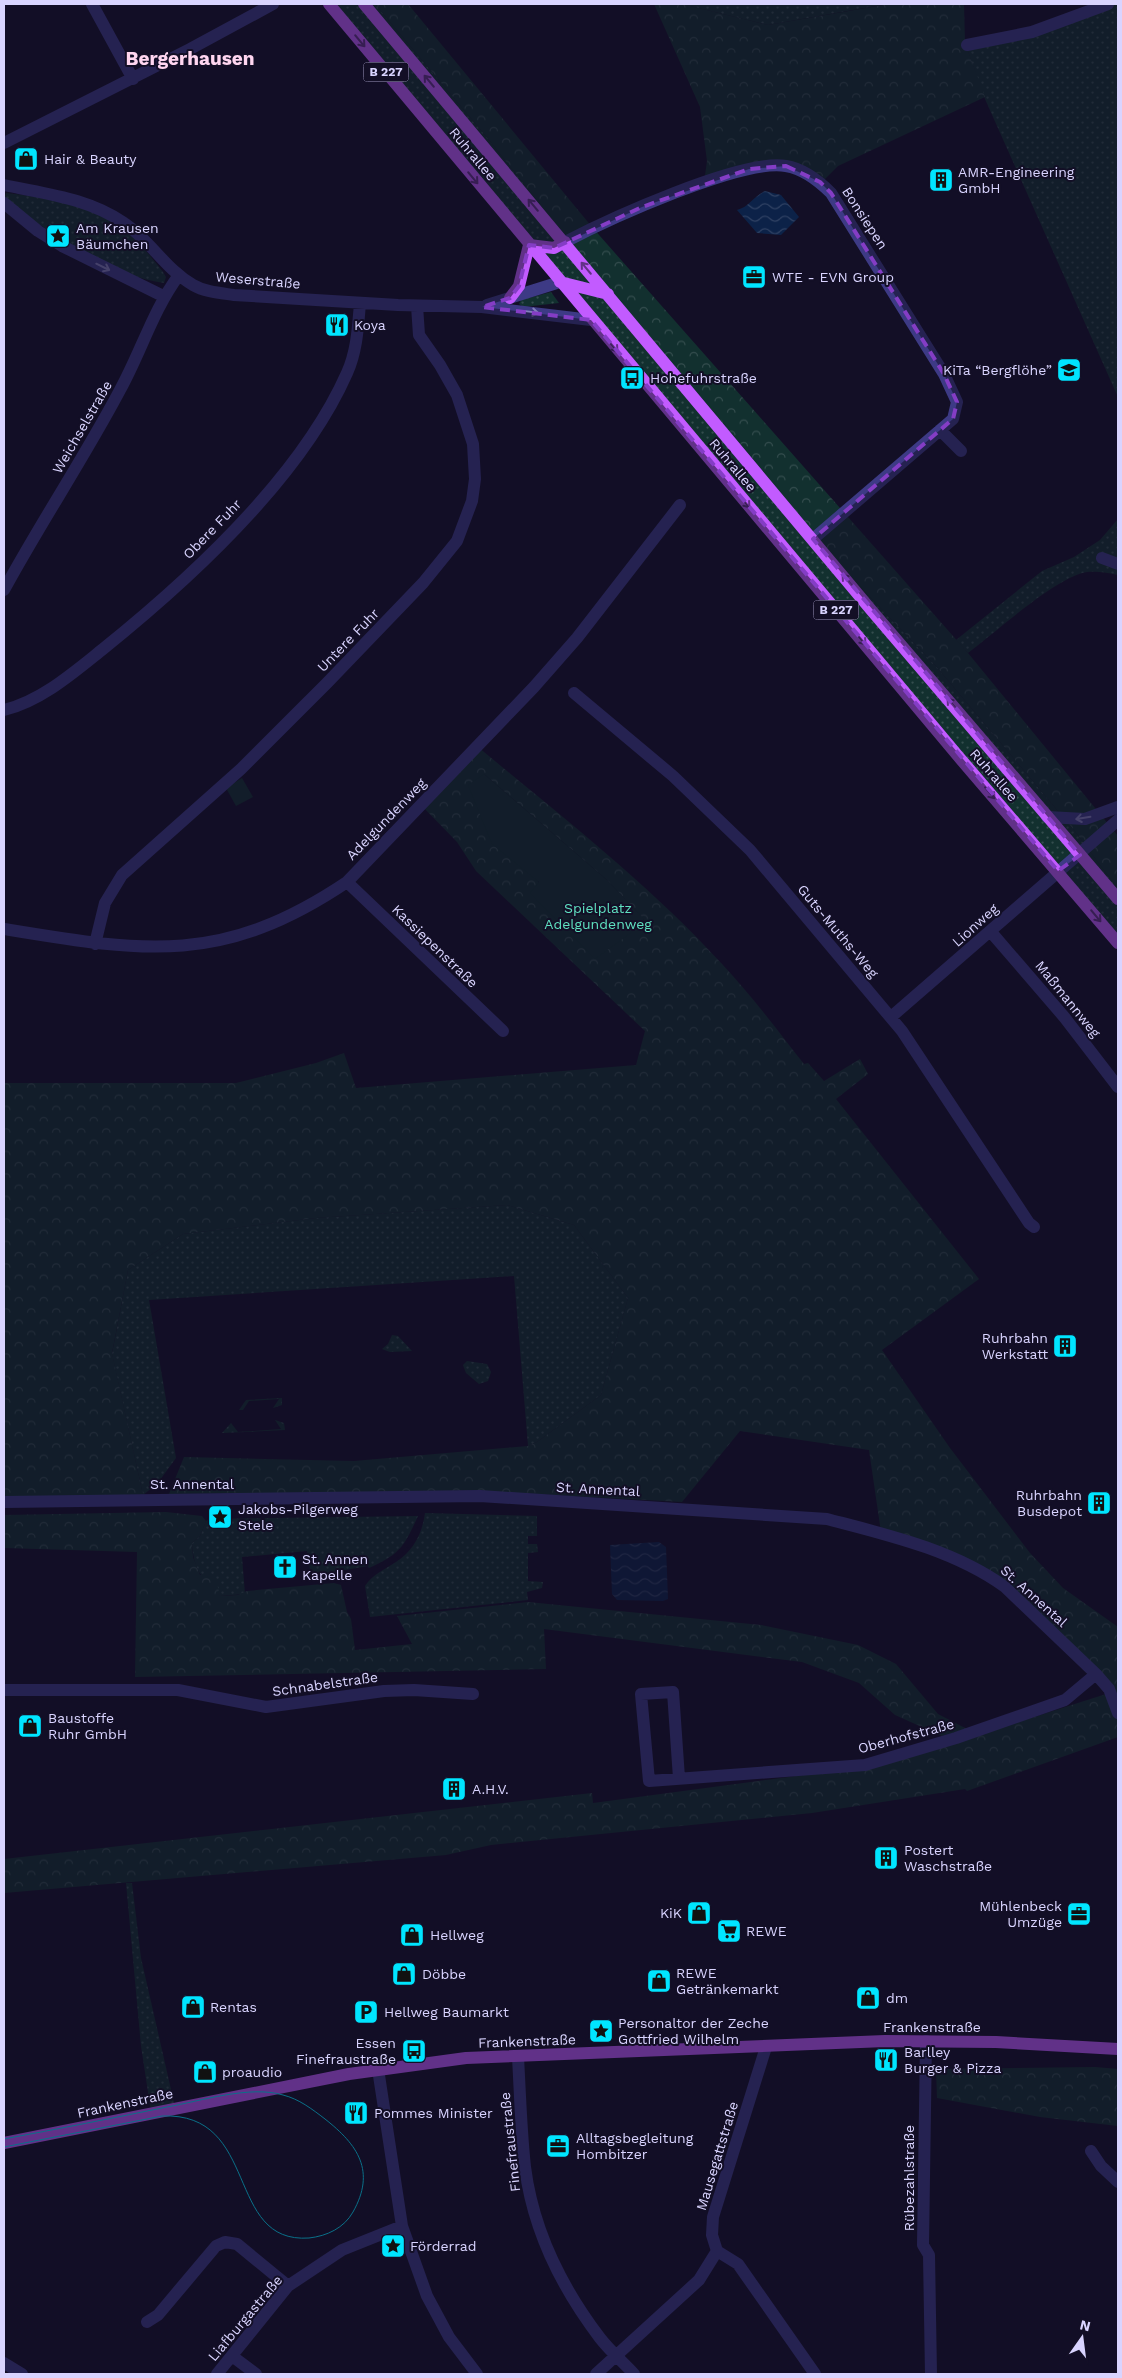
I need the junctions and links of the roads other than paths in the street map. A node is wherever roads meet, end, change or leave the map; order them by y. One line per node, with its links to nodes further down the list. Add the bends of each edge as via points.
1 (92, 4): 7 (street)
2 (273, 4): 7 (street)
3 (328, 4): 12 (main road, Ruhrallee / B 227, one-way to 12)
4 (364, 4): 11 (main road, Ruhrallee / B 227, one-way to 4)
5 (1108, 4): 6 (street, via 1032,32)
6 (967, 45)
7 (132, 79): 8 (street)
8 (4, 143)
9 (4, 185): 13 (street, Weserstraße, via 68,198 112,215 140,235)
10 (4, 203): 16 (street, one-way to 16, via 62,246)
11 (565, 242): 12 (main road, via 554,248); 15 (main road, Ruhrallee / B 227, one-way to 11); 22 (street, Bonsiepen, via 642,207 749,169 786,166 805,173 820,182 842,208 944,374 957,402 953,419)
12 (529, 245): 14 (main road, Ruhrallee / B 227); 17 (main road, via 519,286)
13 (179, 275): 16 (street, Weichselstraße); 18 (street, Weserstraße, via 201,288 234,295)
14 (560, 282): 15 (main road); 17 (street, Weserstraße); 21 (main road, Ruhrallee / B 227)
15 (608, 294): 25 (main road, Ruhrallee / B 227)
16 (163, 296): 28 (street, Weichselstraße, via 132,368 93,441)
17 (510, 298): 20 (street, Weserstraße)
18 (360, 303): 19 (street, Weserstraße); 30 (street, Obere Fuhr, via 354,355 346,374 309,438 271,488 209,555 122,634 61,681 31,700)
19 (417, 306): 20 (street, Weserstraße); 41 (street, Untere Fuhr, via 419,335 457,395 474,444 472,501 457,541 423,583 241,769 122,875 105,903)
20 (482, 307): 21 (street, Weserstraße, one-way to 21)
21 (591, 320): 35 (main road, Ruhrallee / B 227, one-way to 35)
22 (940, 430): 23 (street); 25 (street, Bonsiepen)
23 (961, 451)
24 (680, 506): 36 (street, Adelgundenweg, via 577,638 534,687)
25 (813, 539): 32 (main road, Ruhrallee / B 227, one-way to 25)
26 (1102, 558): 27 (street)
27 (1118, 564)
28 (4, 590)
29 (574, 693): 42 (street, Guts-Muths-Weg, via 673,776 750,850)
30 (4, 710)
31 (1118, 807): 32 (street, one-way to 32, via 1085,819)
32 (1047, 817): 34 (main road, Ruhrallee / B 227)
33 (1118, 820): 34 (street)
34 (1080, 854): 35 (street, Lionweg); 37 (main road, Ruhrallee / B 227)
35 (1058, 871): 39 (street, Lionweg); 40 (main road, Ruhrallee / B 227, one-way to 40)
36 (347, 882): 41 (street, Adelgundenweg, via 293,915 232,938 184,947); 43 (street, Kassiepenstraße)
37 (1118, 899)
38 (4, 929): 41 (street, Adelgundenweg)
39 (991, 932): 42 (street, Lionweg); 44 (street, Maßmannweg, via 1065,1018)
40 (1118, 943)
41 (95, 944)
42 (891, 1018): 45 (street, Guts-Muths-Weg, via 916,1049)
43 (503, 1030)
44 (1118, 1087)
45 (1034, 1227)
46 (4, 1502): 47 (street, St. Annental, via 480,1496 828,1520 928,1548 988,1575 1005,1587)
47 (1096, 1674): 50 (street, St. Annental, via 1108,1689); 51 (street, Oberhofstraße, via 1065,1700 865,1765)
48 (4, 1690): 49 (street, Schnabelstraße, via 178,1690 266,1707 384,1691)
49 (473, 1694)
50 (1118, 1713)
51 (678, 1778): 51 (street, Oberhofstraße, via 649,1781 642,1694 672,1692)
52 (926, 2041): 53 (main road, Frankenstraße); 54 (main road, Frankenstraße); 74 (street, Rübezahlstraße, via 924,2245 929,2255)
53 (766, 2047): 55 (main road, Frankenstraße); 61 (street, Mausegattstraße, via 713,2217 712,2235)
54 (1118, 2049)
55 (518, 2057): 56 (main road, Frankenstraße, via 466,2058); 65 (street, Finefraustraße, via 525,2168 542,2234 575,2301)
56 (378, 2069): 57 (main road, Frankenstraße); 60 (street)
57 (4, 2143)
58 (1091, 2151): 59 (street)
59 (1118, 2182)
60 (402, 2226): 62 (street, Liafburgastraße, via 342,2250); 70 (street, via 426,2296 449,2337)
61 (717, 2251): 65 (street, via 699,2280); 73 (street, via 738,2264)
62 (288, 2286): 63 (street, via 237,2244 225,2242 216,2246 158,2315); 64 (street, Liafburgastraße)
63 (147, 2322)
64 (232, 2356): 68 (street, Liafburgastraße); 69 (street)
65 (617, 2356): 71 (street); 72 (street, Finefraustraße)
66 (4, 2363): 67 (street)
67 (22, 2374)
68 (217, 2374)
69 (256, 2374)
70 (477, 2374)
71 (596, 2374)
72 (634, 2374)
73 (815, 2374)
74 (931, 2374)

